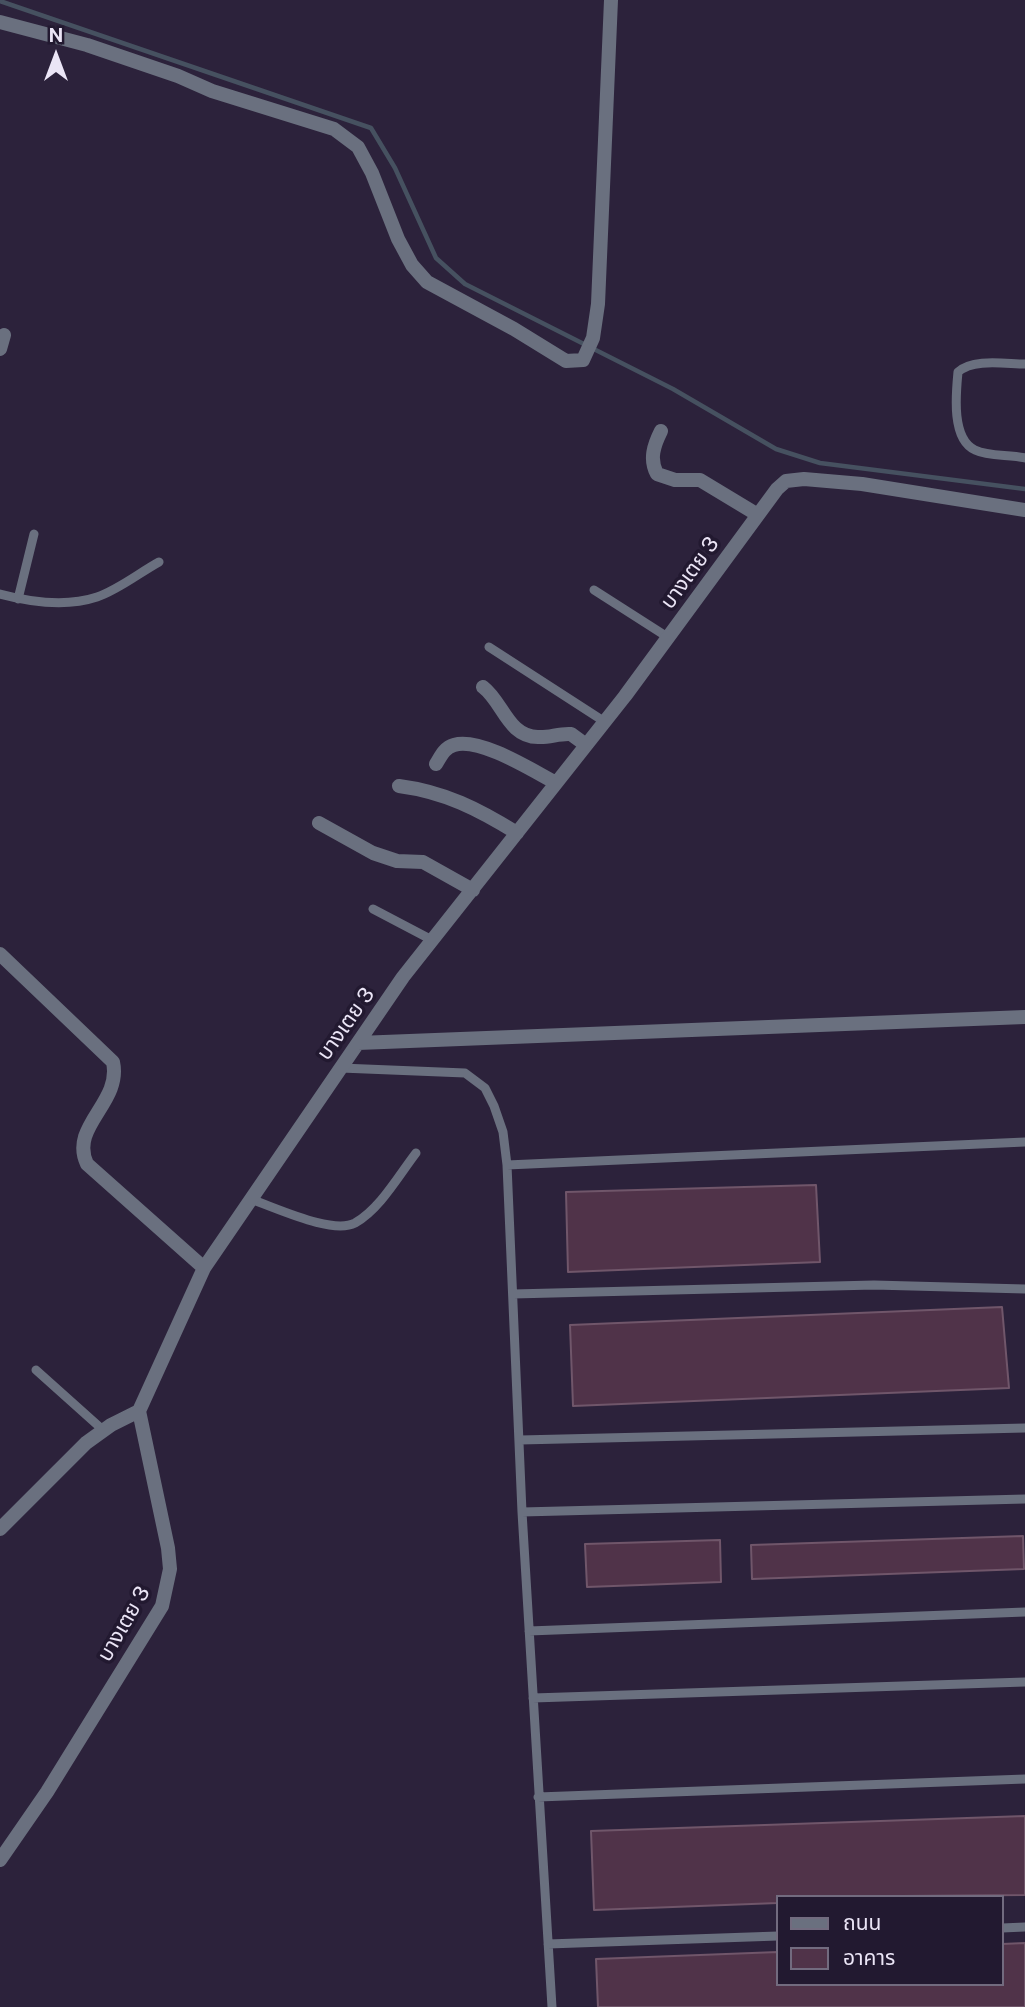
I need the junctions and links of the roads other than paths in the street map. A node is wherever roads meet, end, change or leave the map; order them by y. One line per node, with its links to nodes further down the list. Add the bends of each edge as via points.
1 (611, 0): 2 (street, via 598,304 593,338 583,360 566,361 427,282 398,239 358,147 334,129 99,49)
2 (0, 22)
3 (1025, 364): 5 (lane, via 963,367 958,372 957,420 973,450)
4 (661, 431): 7 (street, via 652,465 657,474 700,480)
5 (1025, 458)
6 (1025, 510): 7 (street, บางเตย 3, via 804,479 786,481)
7 (758, 515): 13 (street, บางเตย 3)
8 (34, 534): 12 (lane)
9 (159, 562): 12 (lane, via 99,597)
10 (594, 590): 13 (lane)
11 (0, 594): 12 (lane)
12 (18, 599)
13 (668, 638): 16 (street, บางเตย 3)
14 (488, 647): 16 (lane)
15 (483, 687): 17 (street, via 521,732 534,738 571,734)
16 (605, 722): 17 (street, บางเตย 3)
17 (586, 745): 19 (street, บางเตย 3)
18 (436, 764): 19 (street, via 444,750 464,743 483,747)
19 (556, 783): 22 (street, บางเตย 3)
20 (399, 786): 22 (street, via 454,798)
21 (319, 823): 23 (street, via 373,853 397,861 423,862)
22 (517, 833): 23 (street, บางเตย 3)
23 (473, 890): 25 (street, บางเตย 3)
24 (373, 909): 25 (lane)
25 (432, 940): 28 (street, บางเตย 3)
26 (0, 954): 34 (street, via 113,1062 115,1083 85,1134 82,1153 87,1164)
27 (1025, 1017): 28 (street)
28 (358, 1043): 29 (street, บางเตย 3)
29 (341, 1068): 32 (lane, via 465,1073 485,1088 494,1106); 33 (street, บางเตย 3)
30 (1025, 1142): 32 (lane)
31 (416, 1153): 33 (lane, via 371,1210 354,1224 331,1226)
32 (507, 1165): 36 (lane)
33 (250, 1199): 34 (street, บางเตย 3)
34 (204, 1268): 38 (street, บางเตย 3)
35 (1025, 1289): 36 (lane, via 874,1285)
36 (513, 1294): 41 (lane)
37 (36, 1370): 40 (lane)
38 (139, 1411): 40 (street); 51 (street, บางเตย 3, via 168,1549 168,1588 162,1606)
39 (1025, 1428): 41 (lane)
40 (103, 1430): 44 (street)
41 (520, 1440): 43 (lane)
42 (1025, 1499): 43 (lane)
43 (522, 1512): 46 (lane)
44 (0, 1529)
45 (1025, 1612): 46 (lane)
46 (529, 1631): 48 (lane)
47 (1025, 1682): 48 (lane)
48 (533, 1698): 50 (lane)
49 (1025, 1779): 50 (lane)
50 (538, 1797): 55 (lane)
51 (0, 1860)
52 (1025, 1927): 53 (lane)
53 (1004, 1928)
54 (776, 1936): 55 (lane)
55 (548, 1944): 56 (lane)
56 (552, 2007)

